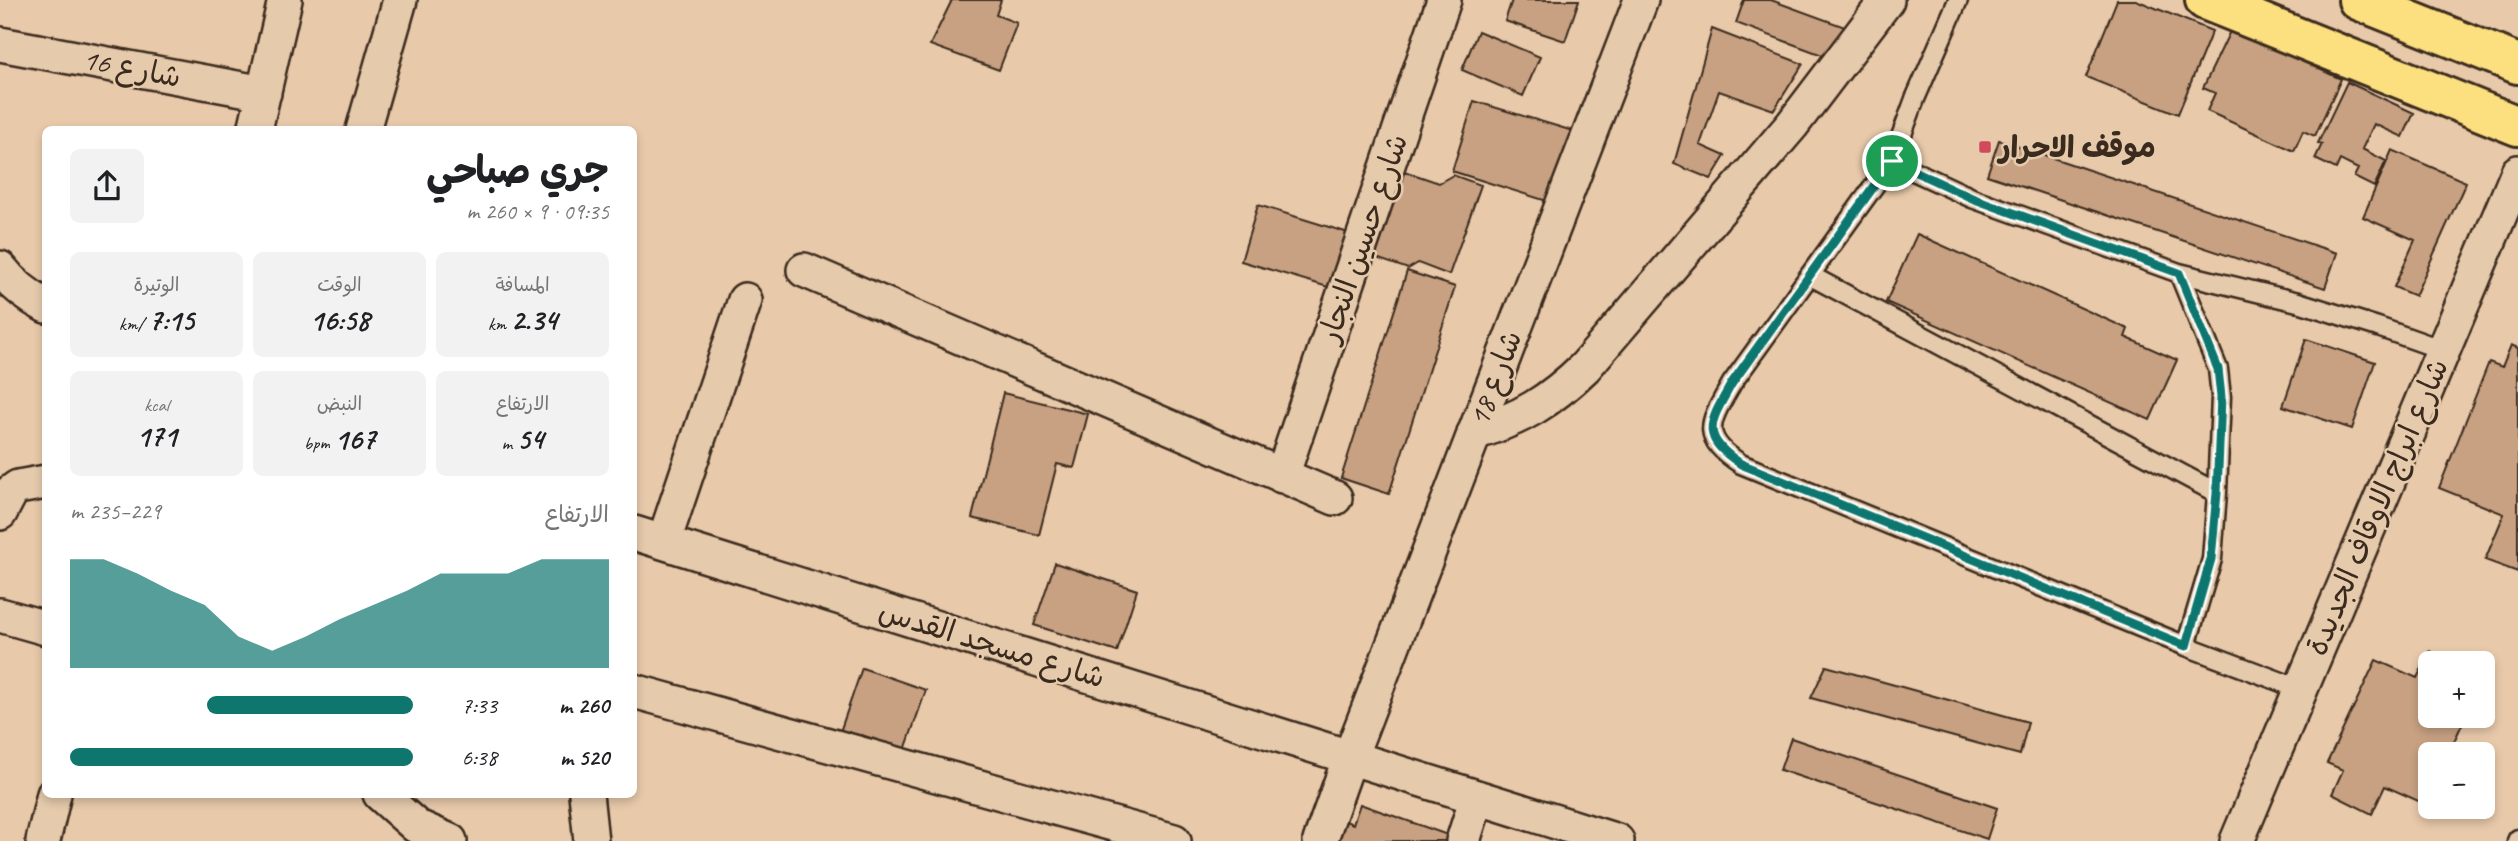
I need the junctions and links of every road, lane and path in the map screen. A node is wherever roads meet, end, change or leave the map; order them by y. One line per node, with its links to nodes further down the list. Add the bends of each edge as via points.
1 (285, 0): 11 (street)
2 (400, 0): 13 (street)
3 (1444, 0): 25 (street, شارع حسين النجار)
4 (1641, 0): 24 (street, شارع 18)
5 (1887, 0): 24 (street, via 1792,125 1585,367 1535,409)
6 (1958, 0): 15 (lane)
7 (2205, 0): 14 (highway)
8 (2358, 0): 10 (highway)
9 (0, 44): 11 (street, شارع 16)
10 (2518, 64)
11 (264, 93): 12 (street)
12 (256, 126)
13 (364, 126)
14 (2518, 126)
15 (1892, 161): 19 (lane, via 1972,198); 20 (lane)
16 (2518, 172): 23 (street, شارع ابراج الاوقاف الجديدة)
17 (0, 268): 22 (street, via 26,295)
18 (804, 270): 25 (street)
19 (2179, 273): 23 (lane, via 2298,302); 27 (lane, via 2218,369)
20 (1811, 276): 27 (lane); 33 (lane, via 1716,411 1712,432 1723,452 1741,464)
21 (745, 300): 30 (street)
22 (42, 304)
23 (2443, 350): 34 (street, شارع ابراج الاوقاف الجديدة)
24 (1474, 433): 36 (street, شارع 18)
25 (1282, 475): 28 (street)
26 (42, 483): 29 (street, via 11,492)
27 (2217, 493): 33 (lane, via 2211,559)
28 (1335, 498)
29 (0, 513)
30 (649, 537): 36 (street, شارع مسجد القدس)
31 (0, 615): 32 (street)
32 (42, 627)
33 (2186, 646): 34 (lane)
34 (2300, 689): 48 (street, شارع ابراج الاوقاف الجديدة)
35 (637, 692): 44 (street)
36 (1350, 757): 37 (street, شارع مسجد القدس); 45 (street, شارع 18)
37 (1477, 797): 46 (street); 47 (street, شارع مسجد القدس)
38 (53, 798): 41 (street)
39 (384, 798): 42 (street, via 416,826)
40 (586, 798): 43 (street)
41 (43, 841)
42 (450, 841)
43 (591, 841)
44 (1174, 841)
45 (1320, 841)
46 (1463, 841)
47 (1617, 841)
48 (2236, 841)

